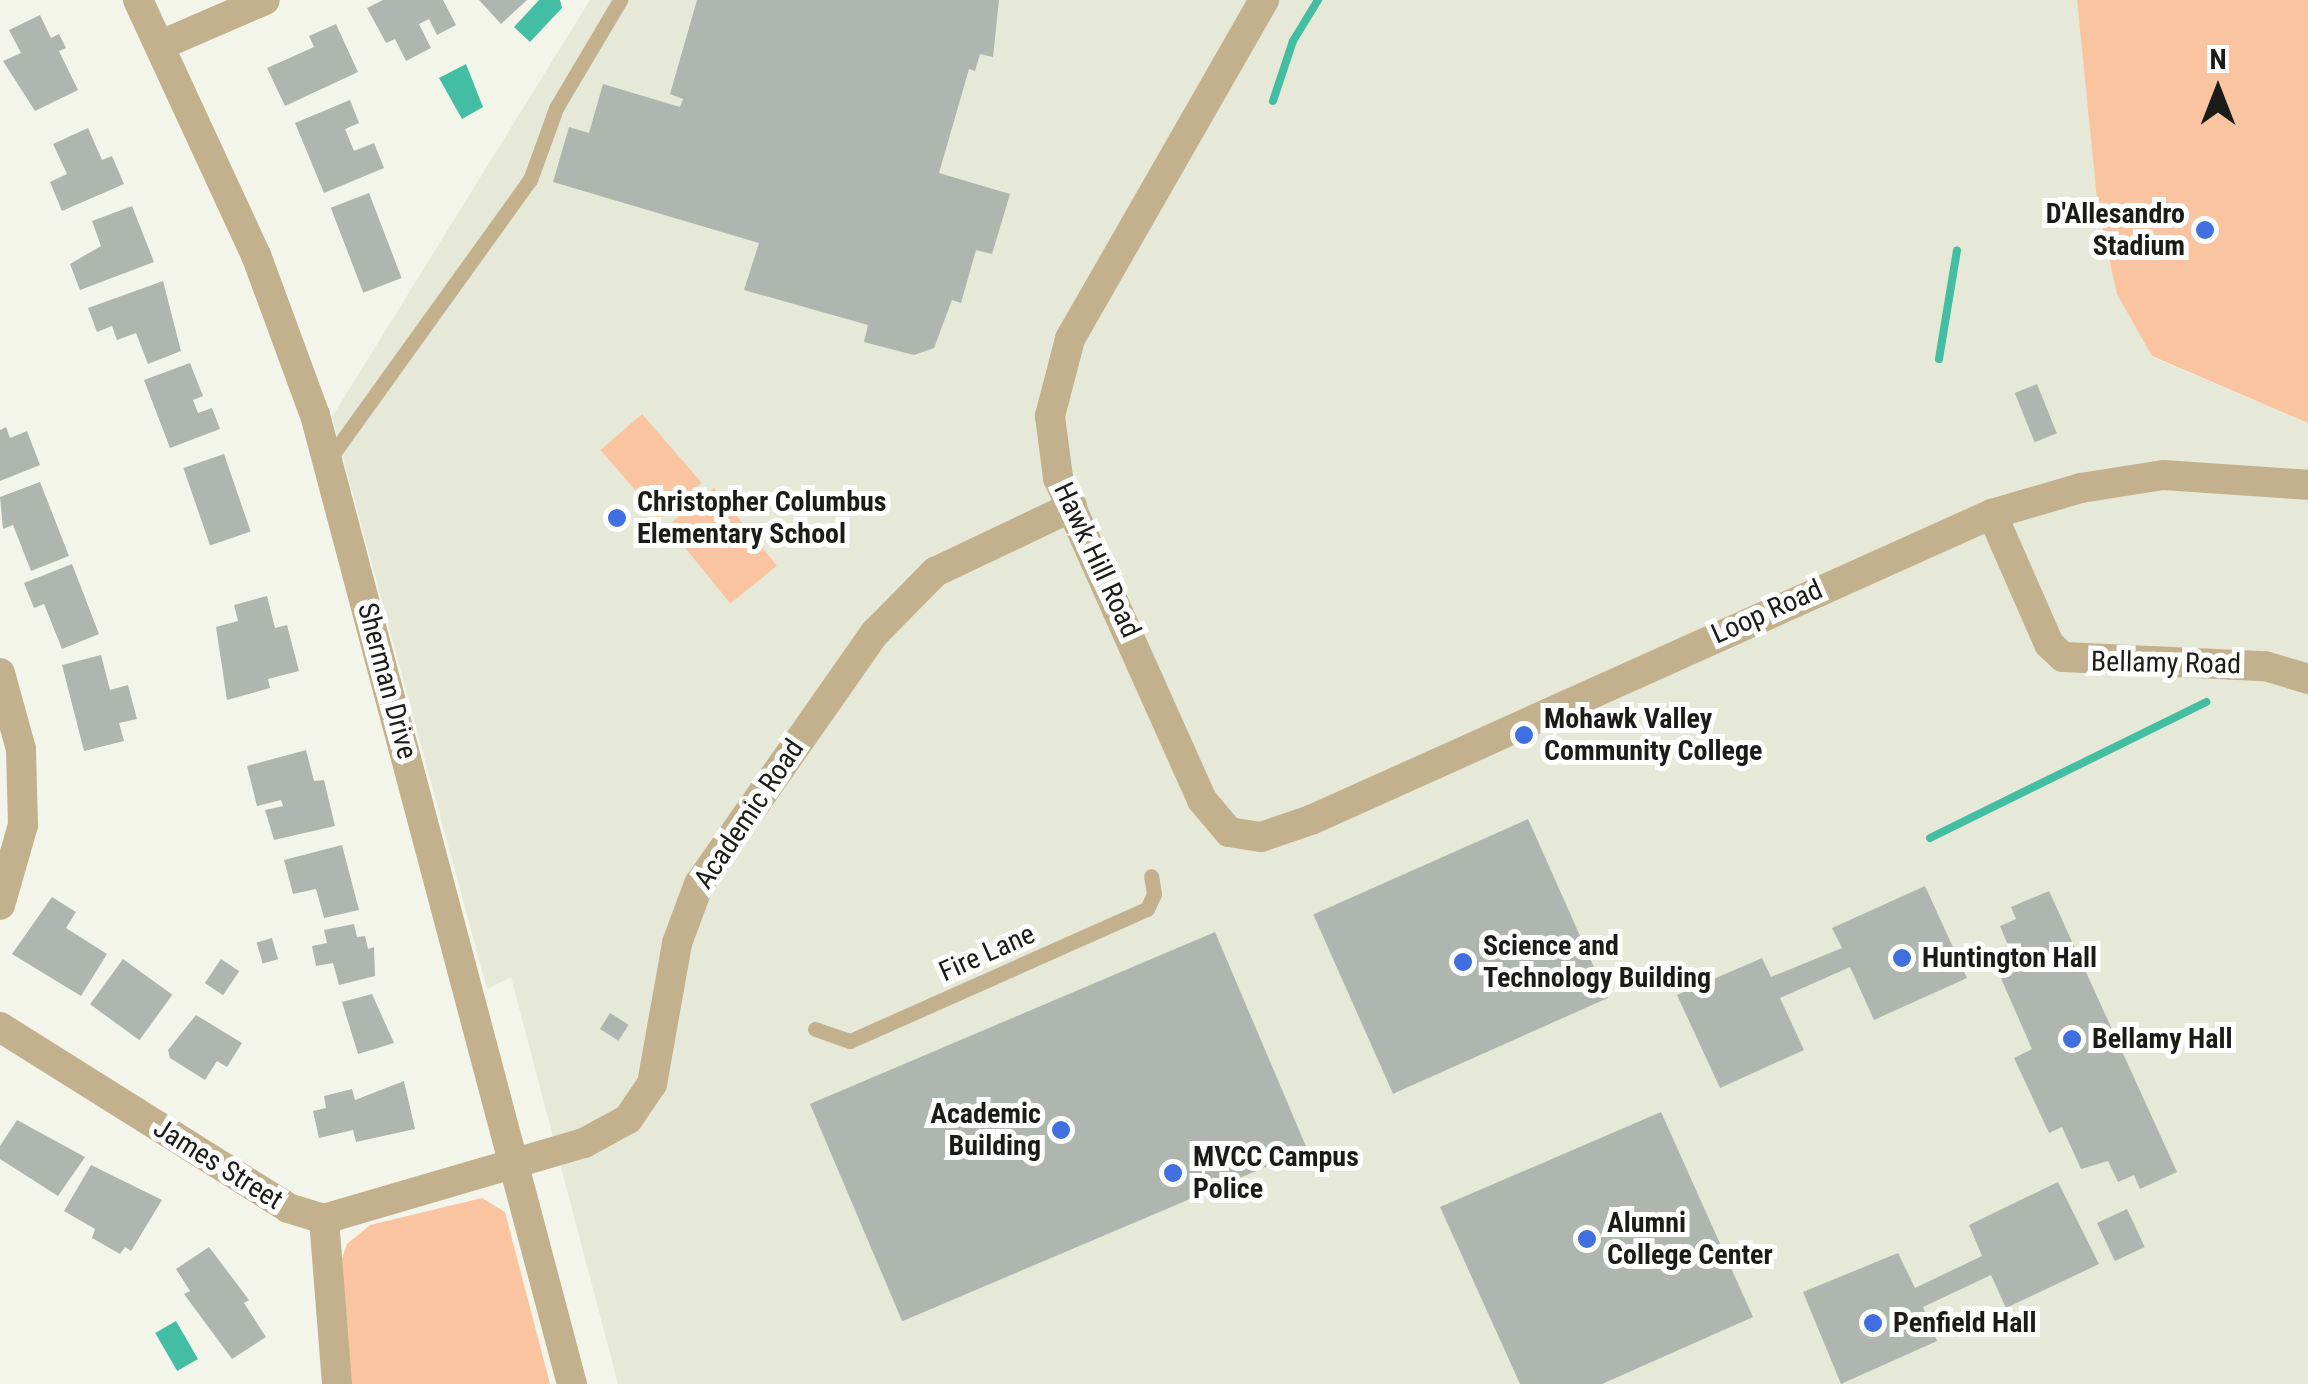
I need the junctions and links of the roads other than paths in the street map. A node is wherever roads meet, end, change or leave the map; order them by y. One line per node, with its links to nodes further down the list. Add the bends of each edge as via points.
1 (138, 0): 5 (street, Sherman Drive)
2 (266, 0): 5 (street)
3 (620, 0): 6 (lane, via 556,108 530,180)
4 (1264, 0): 8 (street, Hawk Hill Road, via 1060,362 1050,438)
5 (161, 45): 6 (street, Sherman Drive, via 256,255)
6 (328, 462): 17 (street, Sherman Drive)
7 (2308, 486): 9 (street, Loop Road, via 2163,475 2081,488)
8 (1072, 507): 12 (street, Hawk Hill Road, via 1202,800 1221,827); 17 (street, Academic Road, via 935,572 900,602 700,884 678,943 659,1062 638,1106 600,1136)
9 (1992, 514): 11 (street, Bellamy Road, via 2049,644 2062,656 2265,666); 12 (street, Loop Road, via 1311,820)
10 (0, 673): 14 (street, via 21,750 22,825)
11 (2308, 679)
12 (1248, 836)
13 (1150, 876): 16 (lane, Fire Lane, via 1154,894 1147,909 850,1041)
14 (0, 905)
15 (0, 1027): 18 (street, James Street, via 288,1208)
16 (814, 1029)
17 (515, 1168): 18 (street); 20 (street, Sherman Drive)
18 (324, 1219): 19 (street)
19 (337, 1384)
20 (572, 1384)

